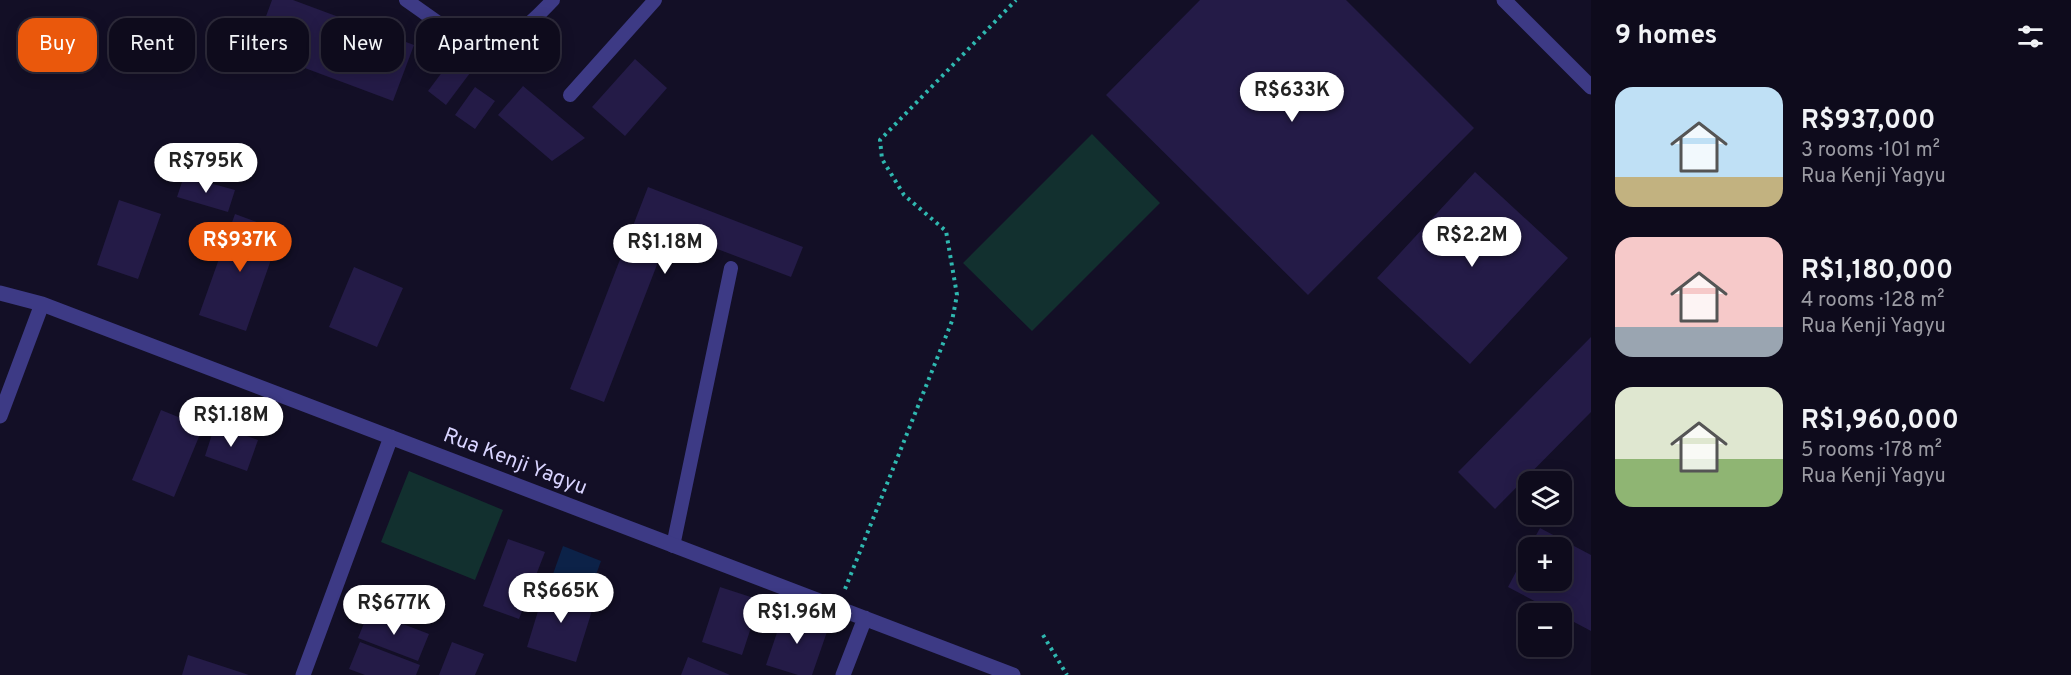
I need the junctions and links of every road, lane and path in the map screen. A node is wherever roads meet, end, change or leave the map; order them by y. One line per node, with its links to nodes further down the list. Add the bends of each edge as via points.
1 (406, 0): 2 (lane, via 463,40 493,46 525,30)
2 (553, 0)
3 (655, 0): 7 (lane)
4 (1016, 0): 14 (path, via 880,140 882,159 904,195 946,231 957,295 952,321)
5 (1504, 0): 6 (street)
6 (1591, 87)
7 (570, 95)
8 (731, 268): 13 (lane)
9 (0, 294): 10 (street, Rua Kenji Yagyu)
10 (42, 304): 11 (street); 12 (street, Rua Kenji Yagyu)
11 (0, 416)
12 (391, 437): 13 (street, Rua Kenji Yagyu); 17 (street)
13 (673, 546): 14 (street, Rua Kenji Yagyu)
14 (837, 608): 15 (street, Rua Kenji Yagyu)
15 (865, 618): 18 (street); 19 (street, Rua Kenji Yagyu)
16 (1043, 635): 20 (path)
17 (303, 675)
18 (843, 675)
19 (1013, 675)
20 (1067, 675)

